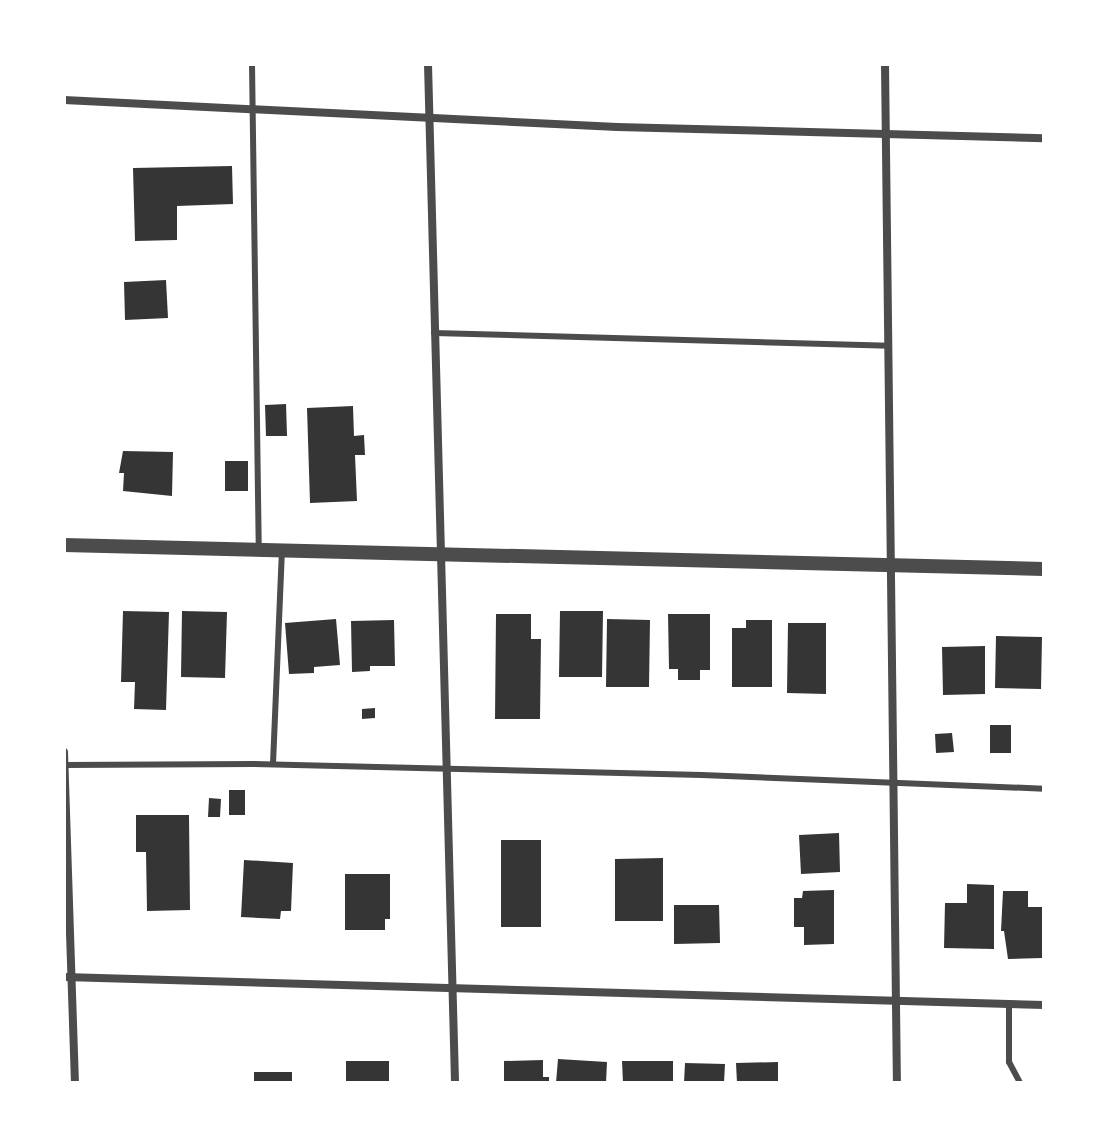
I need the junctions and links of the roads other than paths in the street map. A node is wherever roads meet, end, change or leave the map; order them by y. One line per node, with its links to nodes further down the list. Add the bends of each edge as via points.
1 (252, 64): 5 (lane)
2 (428, 64): 6 (street)
3 (885, 64): 7 (street)
4 (64, 100): 5 (street)
5 (253, 108): 6 (street); 12 (lane)
6 (428, 117): 7 (street); 9 (street)
7 (886, 134): 8 (street); 10 (street)
8 (1044, 138)
9 (434, 333): 10 (lane); 14 (street)
10 (889, 346): 15 (street)
11 (64, 545): 12 (street)
12 (259, 551): 13 (street)
13 (283, 552): 14 (street); 18 (lane)
14 (439, 554): 15 (street); 20 (street)
15 (891, 565): 16 (street); 21 (street)
16 (1044, 569)
17 (64, 752): 19 (street)
18 (273, 764): 19 (lane); 20 (lane)
19 (64, 765): 23 (street)
20 (445, 768): 21 (lane); 24 (street)
21 (894, 782): 22 (lane); 25 (street)
22 (1044, 789)
23 (67, 977): 24 (street); 28 (street)
24 (453, 986): 25 (street); 29 (street)
25 (895, 1000): 26 (street); 30 (street)
26 (1009, 1003): 27 (street); 31 (lane, via 1009,1062)
27 (1044, 1005)
28 (75, 1083)
29 (455, 1083)
30 (897, 1083)
31 (1020, 1083)

